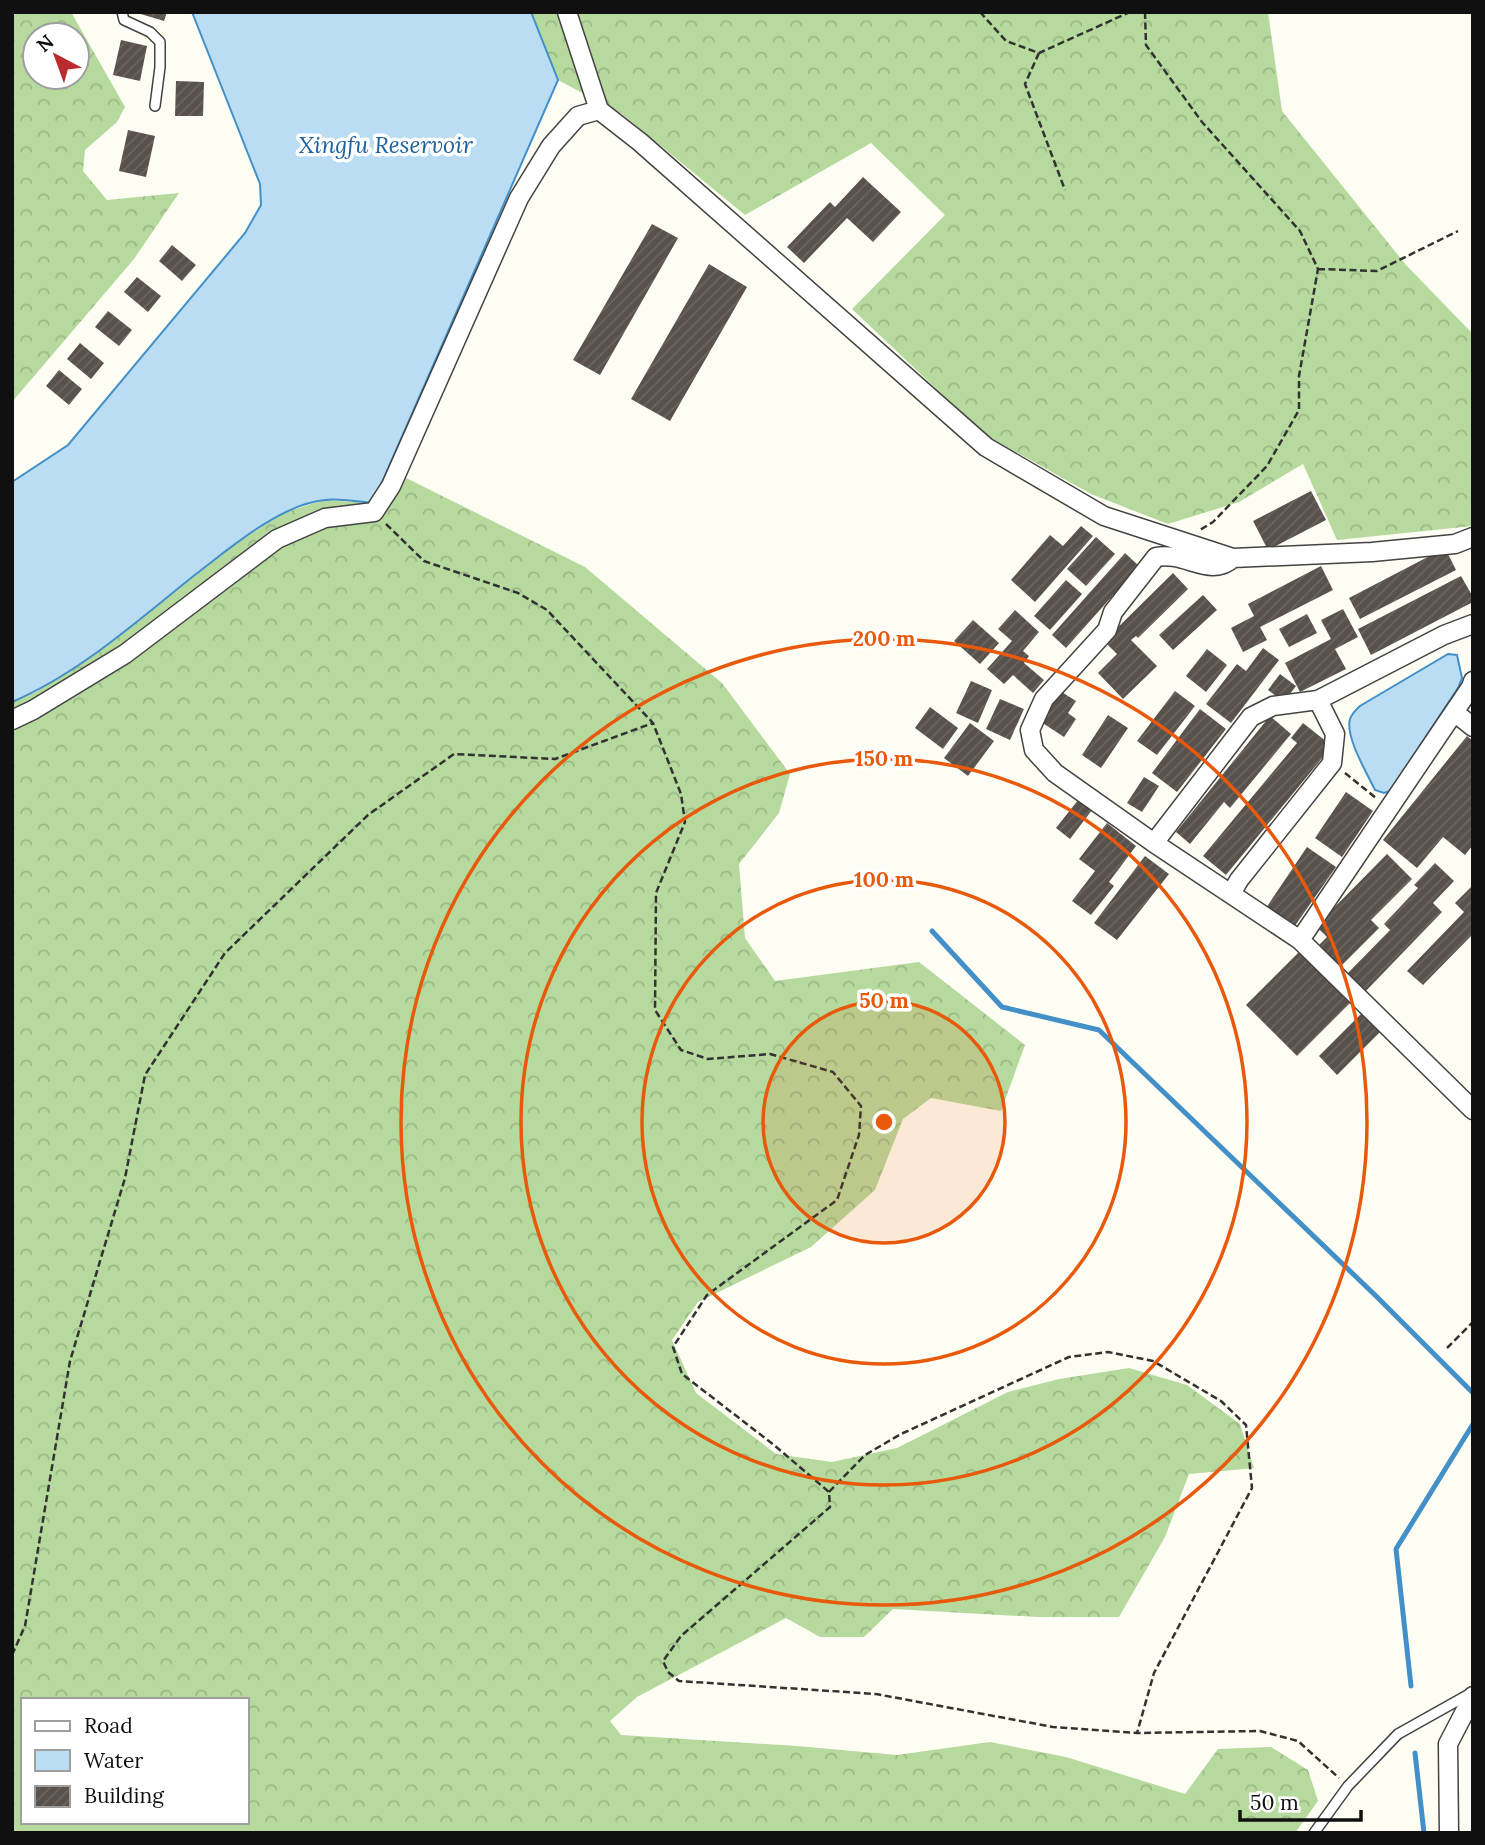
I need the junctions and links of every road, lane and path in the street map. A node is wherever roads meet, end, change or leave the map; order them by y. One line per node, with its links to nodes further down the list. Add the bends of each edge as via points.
1 (122, 12): 7 (lane, via 124,20 160,42)
2 (567, 12): 8 (street)
3 (980, 12): 6 (path, via 1006,41)
4 (1130, 12): 6 (path)
5 (1145, 12): 11 (path, via 1146,45 1202,122 1300,231)
6 (1039, 53): 9 (path, via 1025,84)
7 (155, 106)
8 (599, 110): 12 (street, via 578,116 551,146 519,198 391,486); 14 (street, via 986,447 1104,516)
9 (1065, 190)
10 (1458, 231): 11 (path, via 1377,271)
11 (1318, 270): 14 (path, via 1299,376 1299,410 1267,466 1213,522)
12 (374, 512): 20 (street, via 325,518 277,538 125,654); 21 (path, via 424,561 517,593 547,610)
13 (1473, 537): 15 (street, via 1455,544 1372,552)
14 (1182, 541): 15 (street)
15 (1233, 558): 25 (street, via 1215,568 1170,554 1156,557 1113,612 1107,630 1044,699 1030,730 1034,750 1055,773)
16 (1473, 624): 18 (street)
17 (1473, 681): 19 (street)
18 (1318, 700): 23 (street, via 1335,734); 25 (street, via 1273,706 1251,717)
19 (1454, 712): 22 (street); 24 (street)
20 (12, 720)
21 (653, 723): 31 (path, via 681,794 685,822 656,893 655,1010 681,1050 708,1059 770,1054 833,1072 861,1105 859,1135 837,1200 708,1295 673,1347 682,1374); 32 (path, via 555,759 454,754 368,814 225,953 145,1075 125,1178 70,1361 25,1626)
22 (1473, 727)
23 (1332, 763): 24 (path); 26 (street)
24 (1389, 808): 27 (street)
25 (1154, 844): 26 (street)
26 (1231, 894): 27 (street)
27 (1300, 940): 28 (street)
28 (1473, 1110)
29 (1473, 1322): 30 (path)
30 (1447, 1348)
31 (829, 1492): 34 (path, via 830,1507 681,1636 663,1661 668,1672 679,1681 876,1694 1053,1727); 34 (path, via 865,1455 901,1434 1069,1357 1108,1352 1153,1361 1221,1401 1246,1425 1252,1488 1154,1672)
32 (12, 1655)
33 (1473, 1694): 35 (lane, via 1398,1734); 37 (street, via 1448,1744)
34 (1137, 1733): 35 (path, via 1260,1731 1298,1741)
35 (1348, 1786): 36 (lane)
36 (1314, 1833)
37 (1449, 1833)

